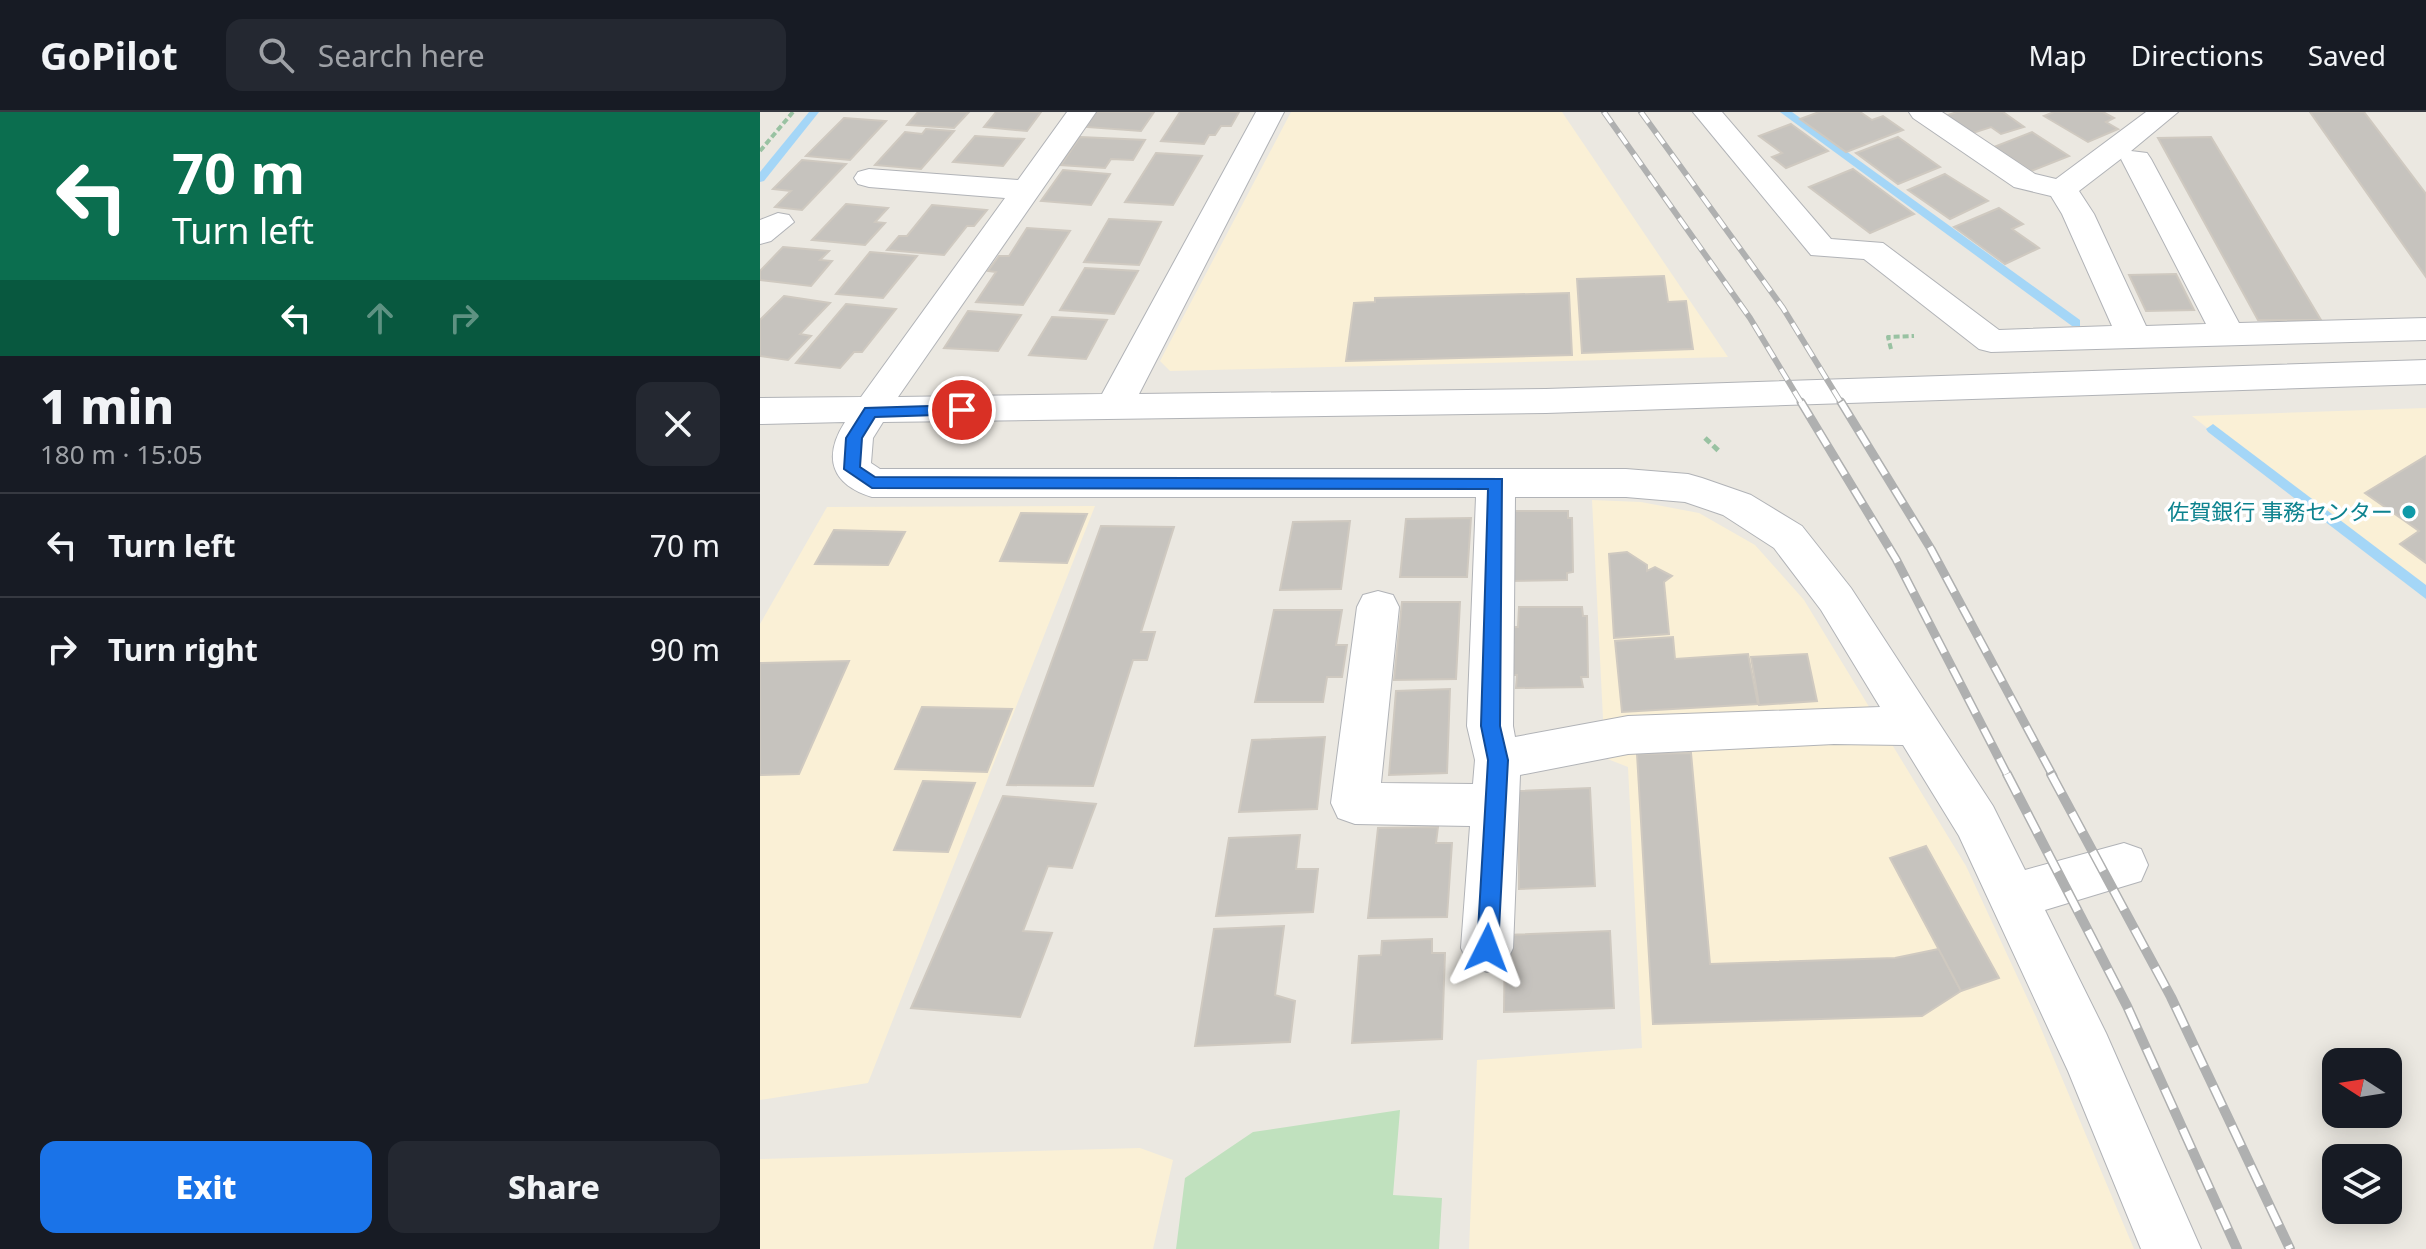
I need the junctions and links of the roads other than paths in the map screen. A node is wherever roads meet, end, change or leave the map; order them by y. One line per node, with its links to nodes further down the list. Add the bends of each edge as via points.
1 (1082, 112): 9 (street)
2 (1270, 112): 14 (street)
3 (1707, 112): 12 (street, via 1822,248 1872,250 1991,341)
4 (1923, 112): 8 (street, via 2025,181)
5 (2164, 112): 8 (street)
6 (2136, 159): 11 (street)
7 (869, 178): 9 (street)
8 (2062, 189): 12 (street)
9 (1026, 190): 16 (street)
10 (2426, 329): 11 (street)
11 (2228, 334): 12 (street)
12 (2134, 337)
13 (2426, 372): 14 (street, via 1546,401)
14 (1113, 408): 16 (street)
15 (760, 411): 16 (street)
16 (871, 411): 17 (street, via 854,438 852,469 872,483)
17 (1496, 483): 19 (street, via 1688,488 1737,505 1788,537 1836,599); 20 (street, via 1490,726)
18 (1378, 607): 21 (street, via 1355,803)
19 (1916, 726): 20 (street, via 1628,735); 23 (street, via 1976,821)
20 (1498, 760): 21 (street)
21 (1495, 805): 24 (street)
22 (2124, 865): 23 (street)
23 (2012, 897): 25 (street, via 2087,1052)
24 (1487, 948)
25 (2171, 1249)

